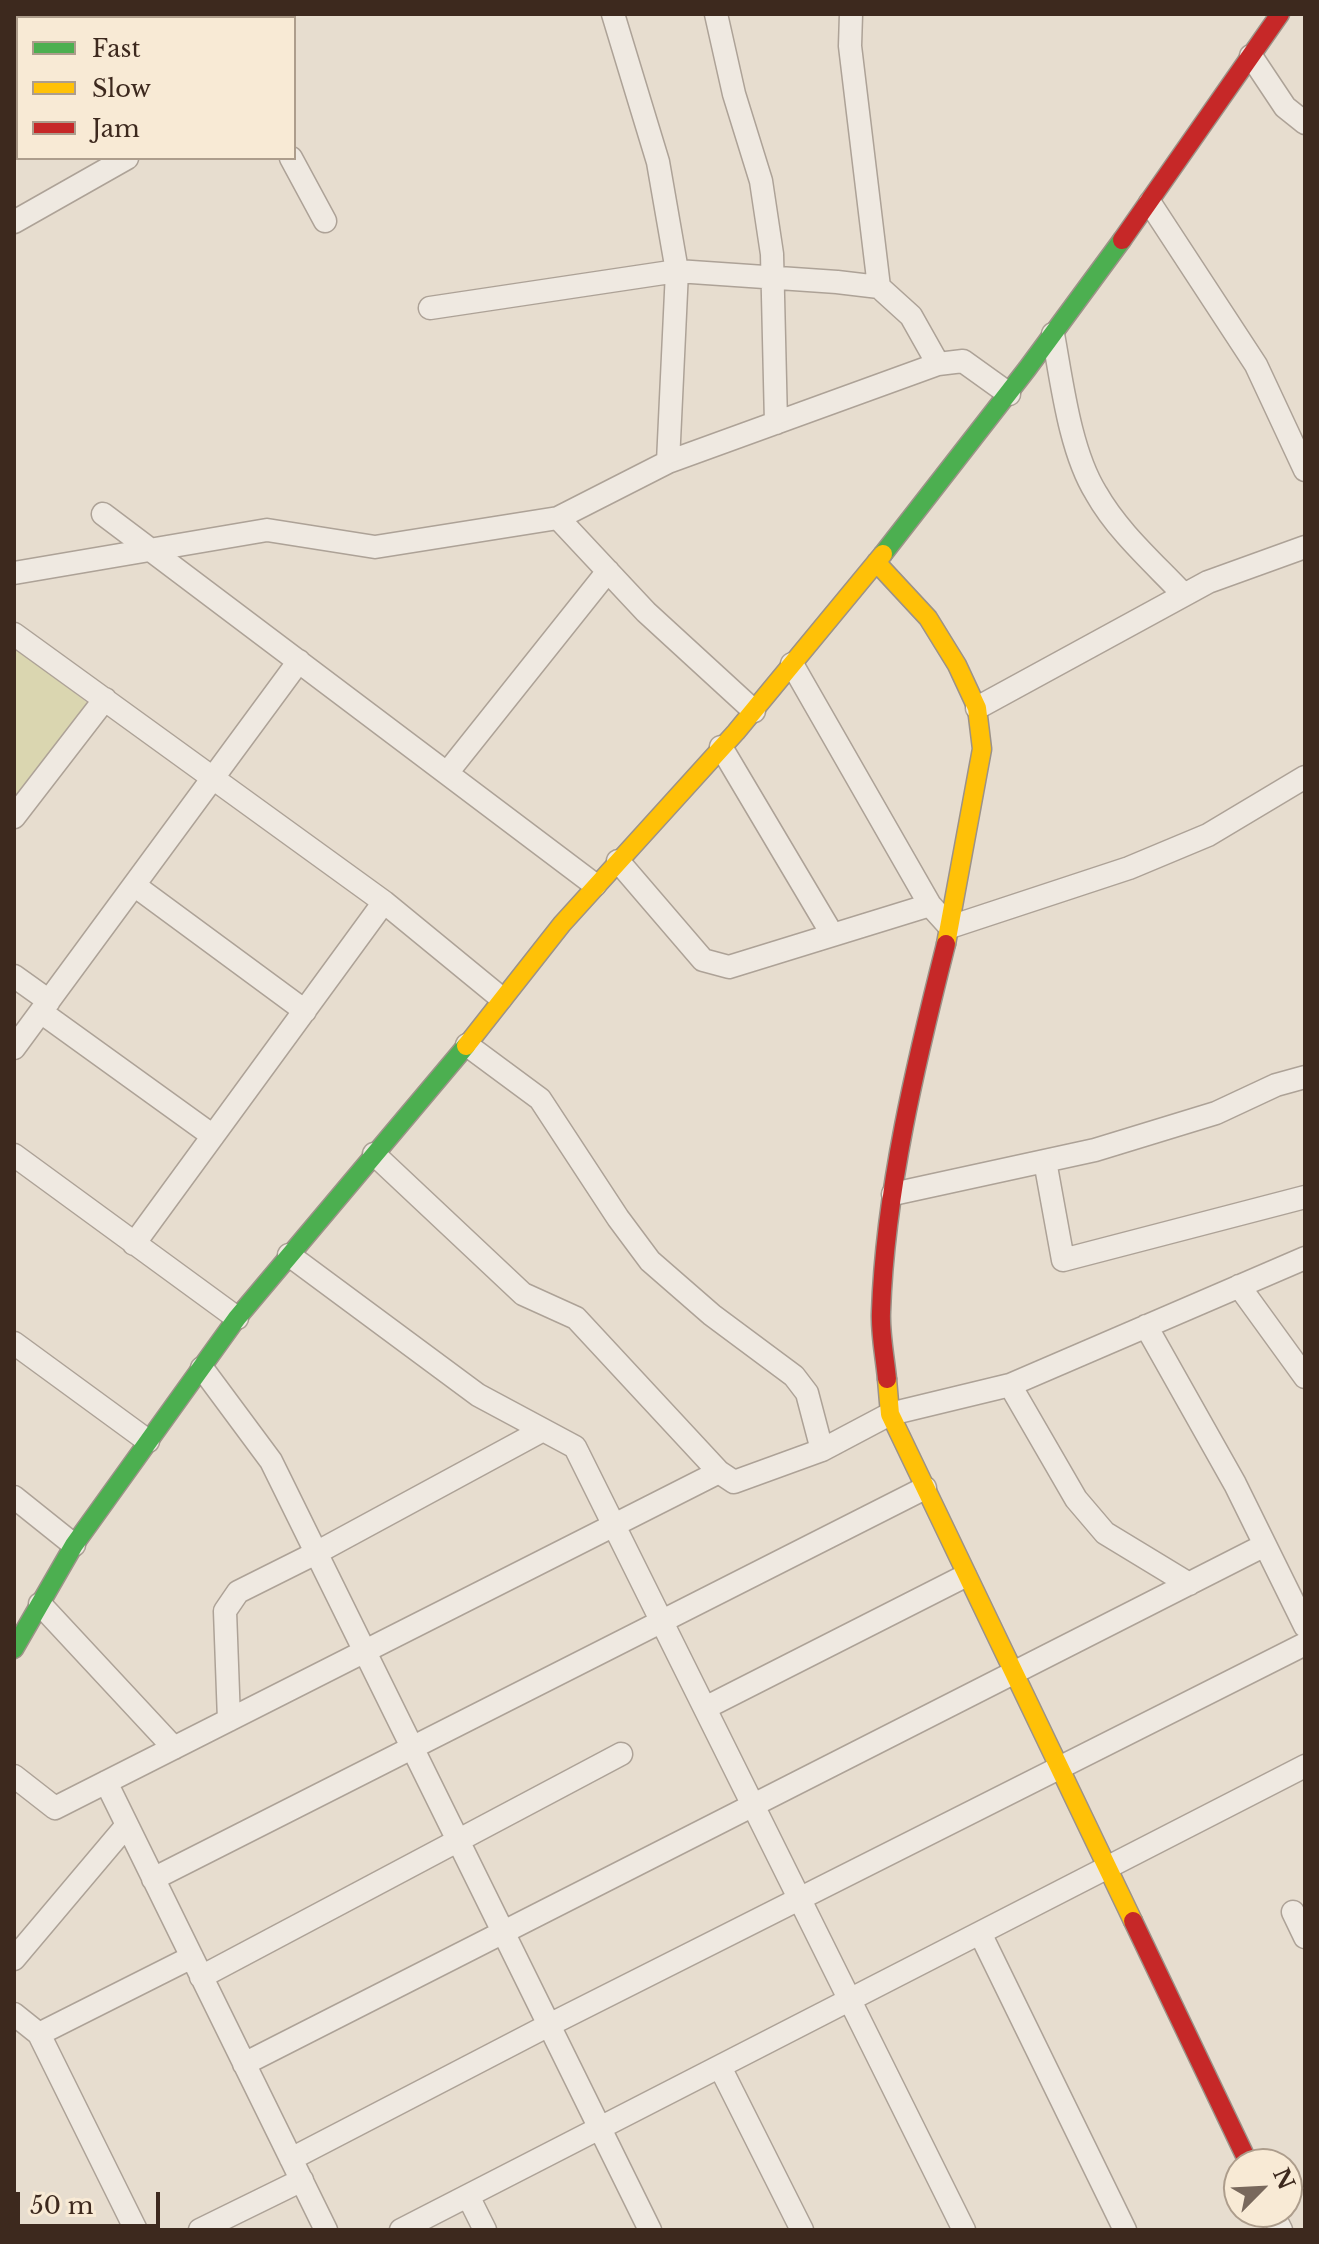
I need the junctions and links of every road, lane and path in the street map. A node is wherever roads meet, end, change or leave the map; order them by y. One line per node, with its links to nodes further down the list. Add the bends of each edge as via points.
1 (613, 14): 12 (street, via 658,162)
2 (716, 14): 13 (street, via 761,181)
3 (851, 14): 14 (street, via 850,46)
4 (1280, 14): 5 (main road)
5 (1251, 56): 6 (street, via 1285,107); 9 (main road)
6 (1305, 123)
7 (123, 160): 11 (street)
8 (292, 160): 10 (street)
9 (1150, 203): 16 (main road); 21 (street, via 1256,365)
10 (325, 221)
11 (14, 222)
12 (677, 271): 13 (street); 15 (street); 20 (street)
13 (774, 277): 14 (street); 19 (street)
14 (879, 287): 17 (street, via 911,316)
15 (430, 308)
16 (1053, 334): 18 (main road); 29 (street, via 1071,428 1094,492)
17 (938, 364): 18 (street, via 963,361); 19 (street)
18 (1009, 394): 26 (main road)
19 (776, 423): 20 (street)
20 (668, 462): 23 (street)
21 (1305, 470)
22 (103, 514): 25 (street)
23 (558, 518): 25 (street, via 375,547 267,530); 27 (street)
24 (1305, 547): 29 (street)
25 (149, 549): 28 (street); 31 (street)
26 (876, 562): 32 (main road); 34 (main road, via 928,618)
27 (608, 571): 35 (street); 37 (street)
28 (14, 573)
29 (1184, 595): 34 (street)
30 (14, 634): 33 (street)
31 (299, 661): 37 (street); 39 (street)
32 (792, 664): 35 (main road); 45 (street)
33 (105, 699): 39 (street); 40 (street)
34 (977, 708): 46 (main road, via 982,749)
35 (754, 711): 36 (main road)
36 (721, 747): 41 (main road); 47 (street)
37 (447, 773): 43 (street)
38 (1305, 777): 46 (street, via 1208,835 1129,868)
39 (213, 778): 42 (street); 44 (street)
40 (14, 817)
41 (618, 861): 43 (main road); 47 (street, via 703,960 729,967)
42 (134, 885): 50 (street); 51 (street)
43 (595, 885): 49 (main road)
44 (384, 902): 49 (street); 51 (street)
45 (930, 905): 46 (street); 47 (street)
46 (950, 927): 59 (main road, via 921,1042)
47 (832, 934)
48 (14, 976): 50 (street)
49 (501, 998): 52 (main road)
50 (45, 1006): 53 (street); 55 (street)
51 (305, 1011): 55 (street)
52 (467, 1045): 56 (main road); 74 (street, via 540,1099 650,1261 794,1376 807,1393)
53 (14, 1048)
54 (1305, 1077): 58 (street, via 1216,1113)
55 (213, 1136): 61 (street)
56 (374, 1154): 62 (main road); 75 (street, via 523,1294 576,1318)
57 (14, 1155): 61 (street)
58 (1045, 1161): 59 (street); 60 (street, via 1063,1260)
59 (893, 1194): 71 (main road, via 881,1314)
60 (1305, 1197)
61 (134, 1244): 65 (street)
62 (289, 1255): 65 (main road); 72 (street, via 454,1379)
63 (1305, 1258): 64 (street)
64 (1239, 1286): 66 (street); 69 (street)
65 (237, 1318): 68 (main road)
66 (1146, 1326): 70 (street); 80 (street)
67 (14, 1343): 73 (street)
68 (202, 1368): 73 (main road); 81 (street, via 271,1461)
69 (1305, 1377)
70 (1010, 1385): 71 (street); 83 (street, via 1076,1499 1105,1533)
71 (890, 1414): 74 (street); 76 (main road)
72 (543, 1430): 78 (street, via 575,1447); 81 (street)
73 (148, 1441): 79 (main road)
74 (822, 1450): 75 (street, via 734,1482)
75 (719, 1472): 78 (street)
76 (925, 1488): 82 (main road); 86 (street)
77 (14, 1497): 79 (street)
78 (615, 1526): 86 (street); 90 (street)
79 (74, 1545): 85 (main road)
80 (1265, 1545): 83 (street); 84 (street)
81 (316, 1553): 90 (street); 93 (street, via 238,1592 225,1611)
82 (965, 1576): 91 (main road); 92 (street)
83 (1189, 1584): 91 (street)
84 (1297, 1588): 87 (street)
85 (40, 1604): 89 (main road); 94 (street)
86 (662, 1622): 92 (street); 95 (street)
87 (1305, 1626)
88 (1305, 1644): 98 (street)
89 (14, 1649)
90 (365, 1652): 93 (street); 95 (street)
91 (1013, 1673): 98 (main road); 101 (street)
92 (705, 1708): 101 (street)
93 (229, 1720): 94 (street)
94 (174, 1748): 100 (street)
95 (412, 1748): 103 (street); 105 (street)
96 (621, 1754): 103 (street)
97 (1305, 1766): 104 (street)
98 (1060, 1768): 104 (main road); 106 (street)
99 (14, 1776): 100 (street, via 55,1808)
100 (106, 1782): 102 (street)
101 (753, 1805): 106 (street); 108 (street)
102 (127, 1825): 105 (street); 111 (street)
103 (458, 1841): 108 (street); 112 (street)
104 (1109, 1867): 109 (street); 120 (main road)
105 (153, 1879): 112 (street)
106 (801, 1900): 113 (street); 115 (street)
107 (1293, 1912): 110 (street)
108 (503, 1932): 115 (street); 117 (street)
109 (980, 1933): 113 (street); 132 (street)
110 (1305, 1937)
111 (14, 1959)
112 (197, 1967): 116 (street); 117 (street)
113 (850, 2000): 118 (street); 131 (street)
114 (14, 2014): 116 (street)
115 (549, 2025): 119 (street); 121 (street)
116 (39, 2034): 124 (street)
117 (244, 2064): 121 (street)
118 (720, 2067): 119 (street); 130 (street)
119 (600, 2128): 123 (street); 129 (street)
120 (1241, 2148)
121 (291, 2159): 122 (street)
122 (302, 2180): 125 (street); 126 (street)
123 (468, 2196): 127 (street); 128 (street)
124 (136, 2230)
125 (200, 2230)
126 (326, 2230)
127 (401, 2230)
128 (485, 2230)
129 (650, 2230)
130 (802, 2230)
131 (964, 2230)
132 (1125, 2230)

